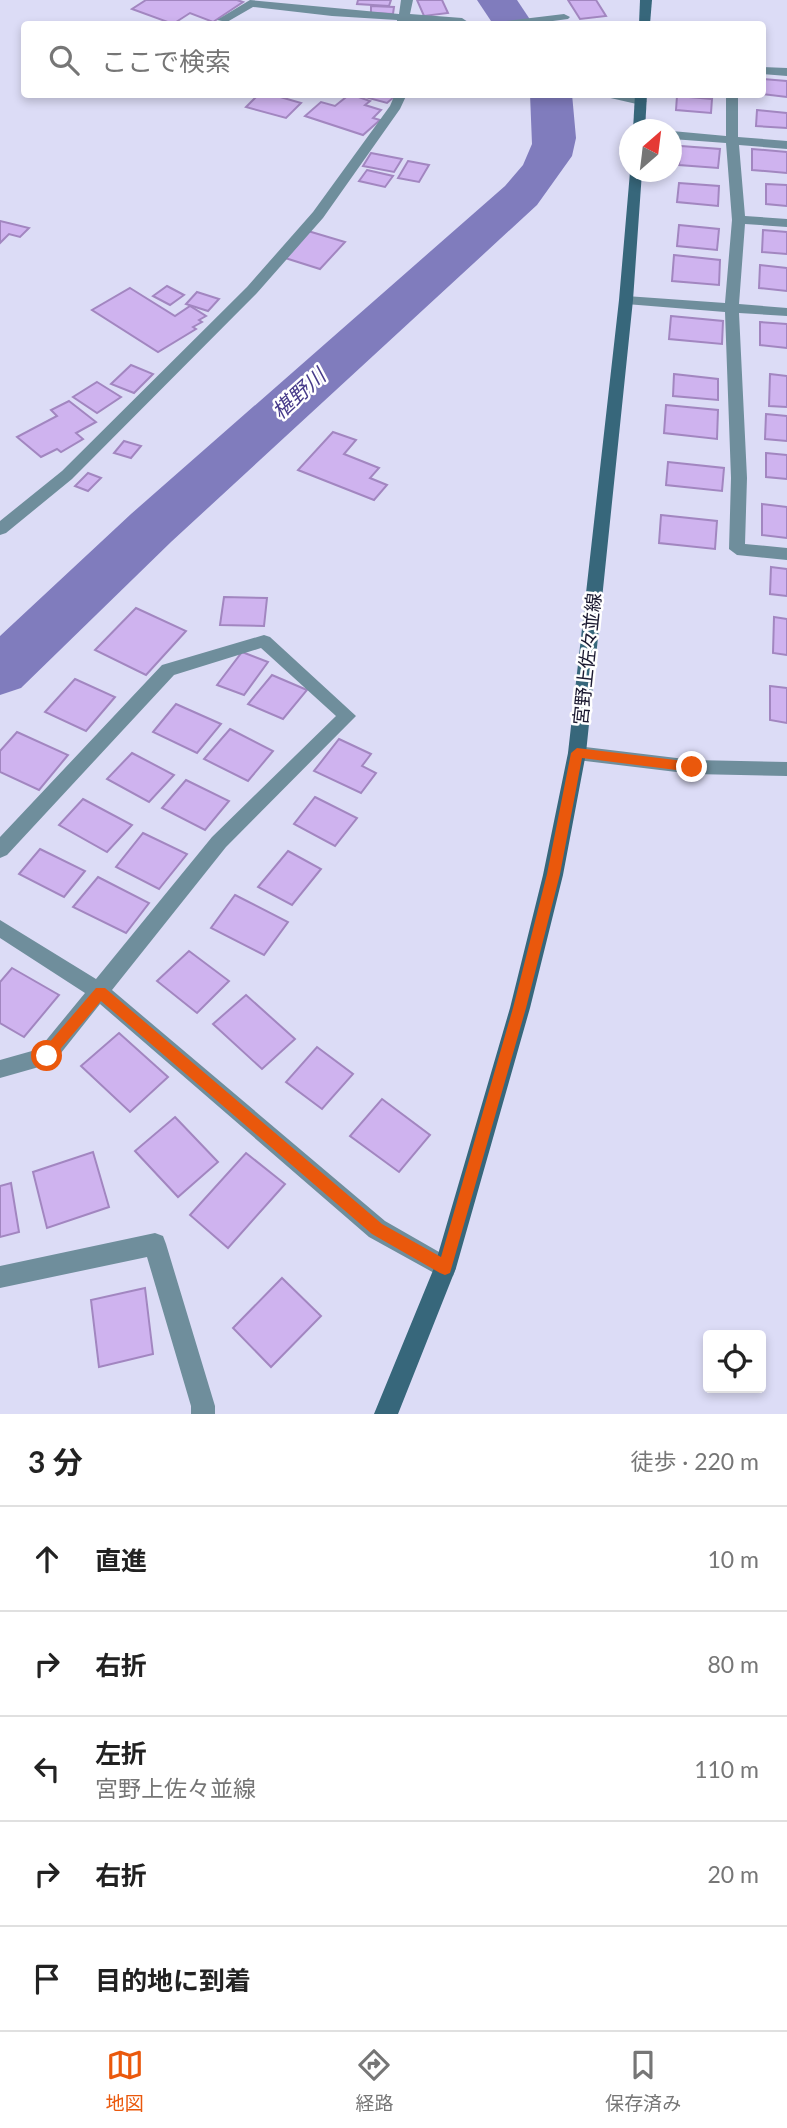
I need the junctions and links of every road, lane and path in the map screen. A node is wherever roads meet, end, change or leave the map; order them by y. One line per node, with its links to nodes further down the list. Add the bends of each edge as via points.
1 (407, 0): 5 (street)
2 (646, 0): 8 (main road)
3 (562, 17): 7 (street)
4 (223, 20): 5 (street, via 251,4)
5 (402, 20): 6 (street)
6 (462, 21)
7 (530, 21)
8 (645, 21)
9 (766, 70): 10 (street)
10 (787, 72)
11 (399, 98): 24 (street, via 318,215 252,290 67,475)
12 (641, 98): 14 (main road)
13 (732, 98): 16 (street)
14 (640, 119)
15 (682, 136): 16 (street)
16 (732, 140): 17 (street); 19 (street)
17 (787, 145)
18 (635, 182): 21 (main road, 宮野上佐々並線)
19 (739, 220): 20 (street); 22 (street)
20 (787, 223)
21 (626, 300): 22 (street); 26 (main road, 宮野上佐々並線)
22 (732, 308): 23 (street); 25 (street, via 737,549)
23 (787, 312)
24 (0, 529)
25 (787, 554)
26 (577, 753): 27 (street, via 692,767); 32 (main road, 宮野上佐々並線, via 520,1008)
27 (787, 769)
28 (0, 850): 30 (street, via 167,670 264,641 347,716 219,842)
29 (0, 929): 30 (street)
30 (100, 992): 31 (street, via 47,1056); 32 (street, via 377,1229)
31 (0, 1069)
32 (445, 1268): 35 (main road, 宮野上佐々並線)
33 (0, 1277): 34 (street, via 155,1244)
34 (203, 1414)
35 (386, 1414)

